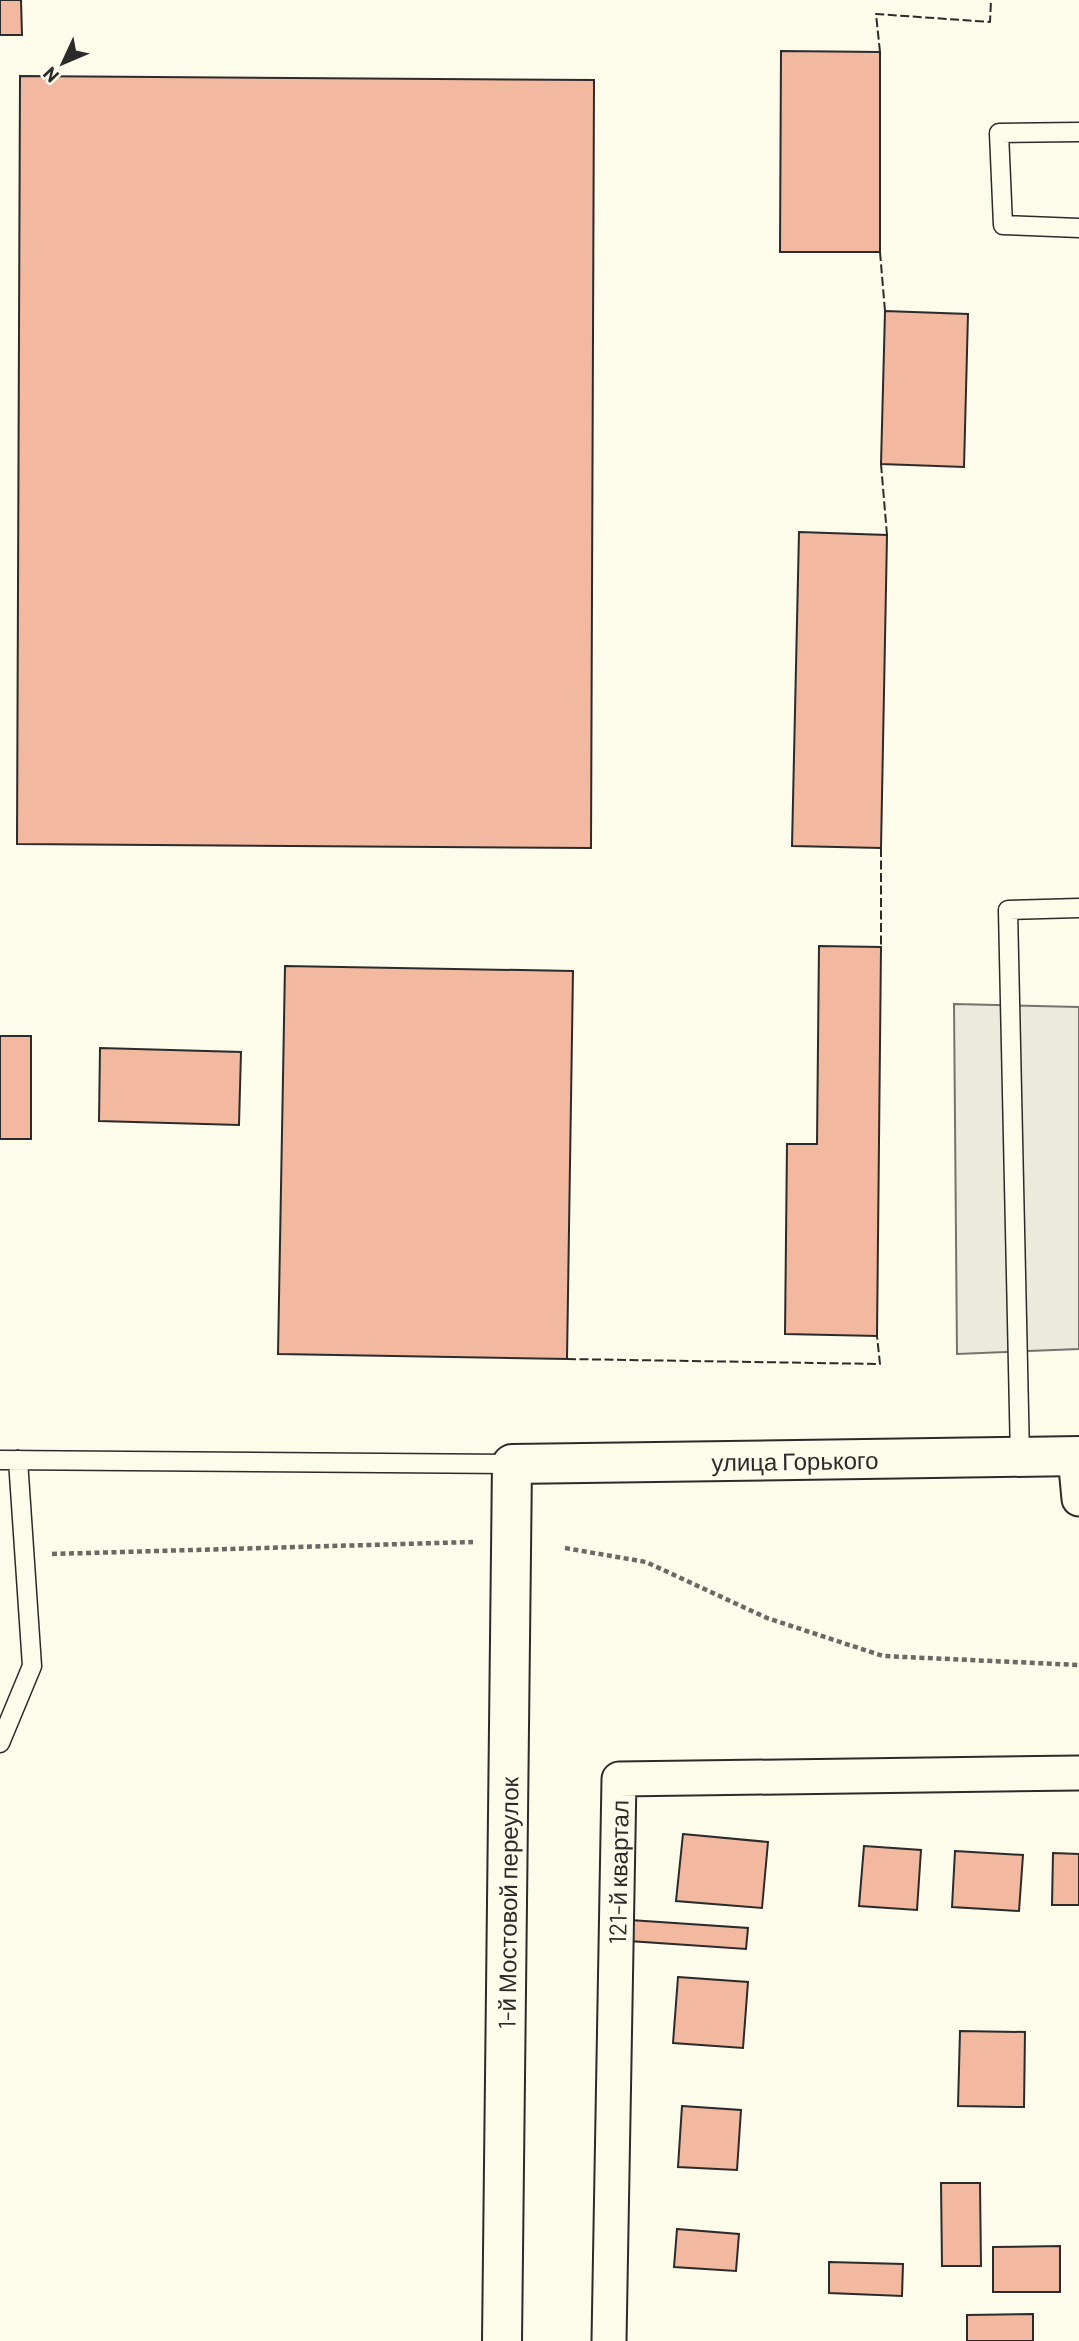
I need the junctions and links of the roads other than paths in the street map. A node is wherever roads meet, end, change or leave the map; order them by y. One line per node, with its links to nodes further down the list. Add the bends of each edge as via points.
1 (1079, 132): 2 (lane, via 999,134 1003,225)
2 (1079, 228)
3 (1079, 908): 5 (lane, via 1008,909)
4 (1077, 1456): 5 (street, улица Горького); 8 (street)
5 (1020, 1457): 7 (street, улица Горького)
6 (9, 1460): 7 (lane); 9 (lane, via 24,1555 32,1666)
7 (512, 1464): 11 (street, 1-й Мостовой переулок)
8 (1079, 1499)
9 (0, 1743)
10 (1079, 1773): 12 (street, 121-й квартал, via 619,1779)
11 (502, 2341)
12 (609, 2341)

